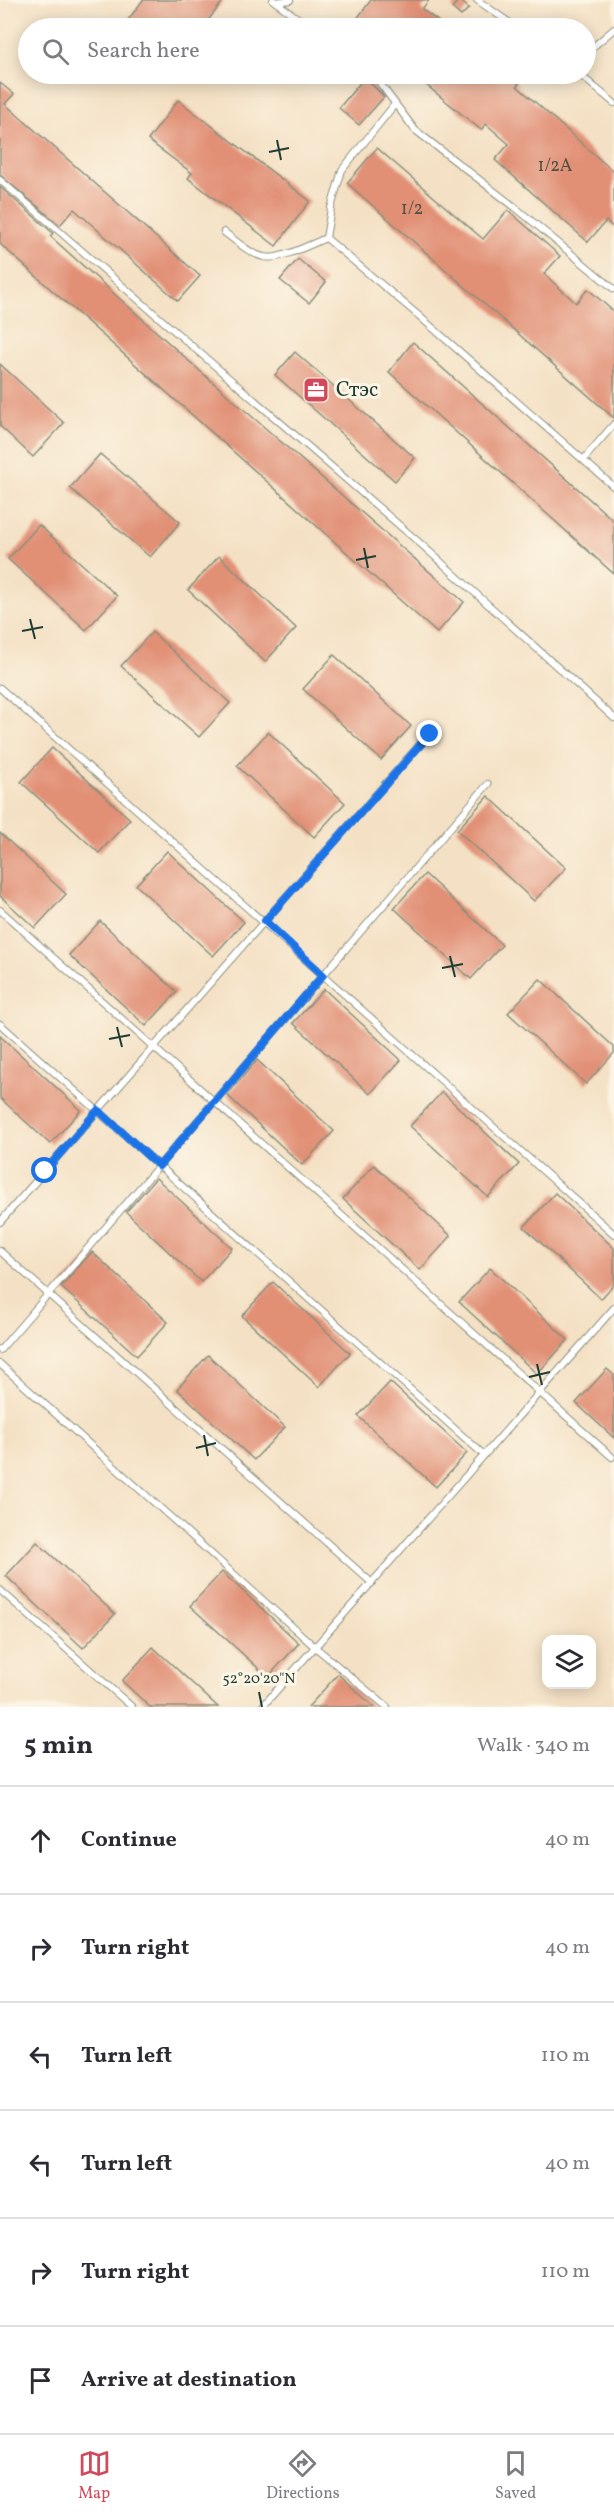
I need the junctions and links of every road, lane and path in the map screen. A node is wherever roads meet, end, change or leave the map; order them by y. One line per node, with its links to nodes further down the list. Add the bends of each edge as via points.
1 (290, 0): 3 (lane)
2 (477, 0): 5 (lane)
3 (275, 1): 4 (lane)
4 (297, 18)
5 (503, 18)
6 (614, 29): 7 (lane)
7 (596, 44)
8 (380, 84): 11 (lane)
9 (591, 84): 10 (lane)
10 (614, 103)
11 (395, 104): 14 (lane, via 342,170); 15 (lane, via 415,130)
12 (0, 180): 20 (lane, via 422,545)
13 (224, 232): 14 (lane, via 265,258 293,252)
14 (326, 238): 17 (lane)
15 (614, 289)
16 (614, 424): 17 (lane)
17 (584, 459): 18 (lane)
18 (614, 488)
19 (0, 688): 24 (lane)
20 (614, 718)
21 (430, 734): 24 (lane)
22 (488, 784): 25 (lane)
23 (0, 910): 27 (lane)
24 (265, 921): 25 (lane); 27 (lane)
25 (323, 975): 28 (lane); 32 (lane)
26 (0, 1024): 29 (lane)
27 (154, 1047): 28 (lane); 29 (lane)
28 (214, 1101): 30 (lane); 38 (lane)
29 (98, 1110): 30 (lane); 31 (lane)
30 (159, 1166): 34 (lane); 39 (lane)
31 (0, 1222)
32 (614, 1234)
33 (0, 1251): 34 (lane)
34 (49, 1293): 36 (lane); 41 (lane)
35 (614, 1308): 38 (lane)
36 (0, 1350)
37 (0, 1364): 43 (lane)
38 (540, 1392): 39 (lane); 40 (lane)
39 (484, 1455): 41 (lane)
40 (612, 1457)
41 (372, 1582): 43 (lane)
42 (0, 1590): 44 (lane)
43 (315, 1647): 45 (lane); 46 (lane)
44 (132, 1707)
45 (262, 1707)
46 (387, 1707)

